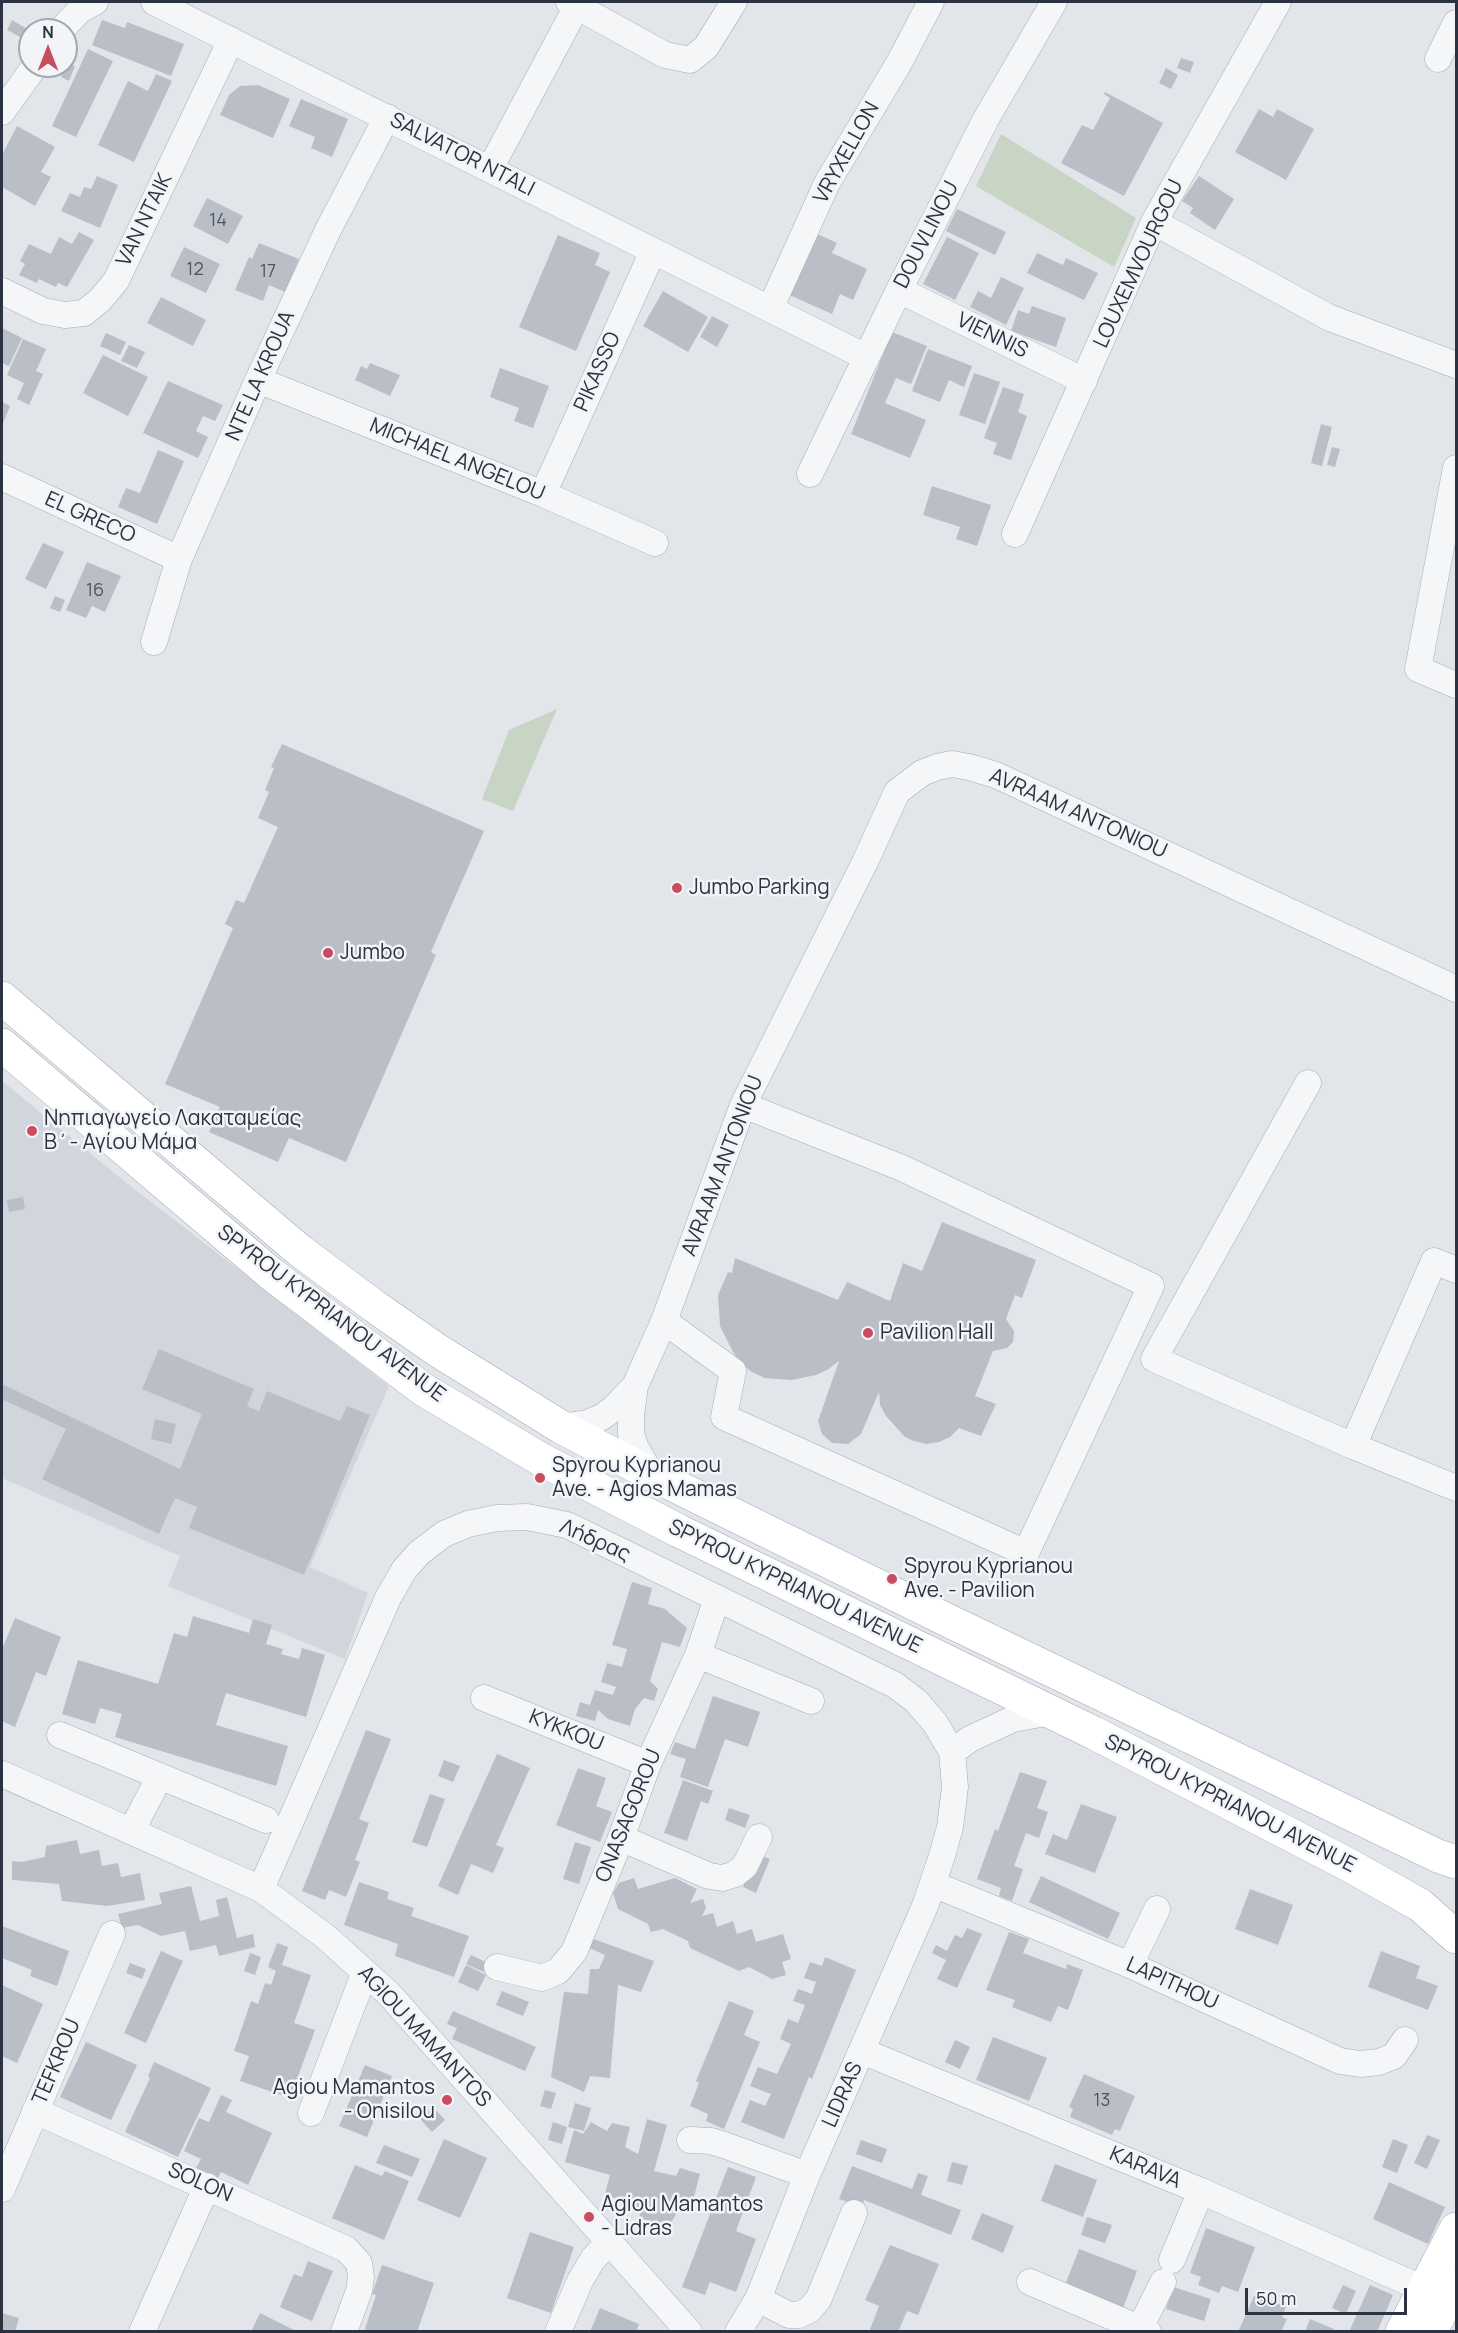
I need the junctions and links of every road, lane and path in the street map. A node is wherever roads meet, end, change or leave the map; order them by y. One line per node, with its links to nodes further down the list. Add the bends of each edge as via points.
1 (94, 2): 8 (street)
2 (154, 2): 10 (street, SALVATOR NTALI)
3 (734, 2): 7 (street, via 706,47 690,60 665,55)
4 (931, 2): 20 (street, VRYXELLON, via 827,183)
5 (1054, 2): 18 (street, DOUVLINOU, via 986,119)
6 (1278, 2): 16 (street, LOUXEMVOURGOU)
7 (573, 4): 15 (street)
8 (72, 18)
9 (1456, 23): 11 (street)
10 (231, 40): 14 (street, SALVATOR NTALI); 19 (street, VAN NTAIK, via 116,280 100,300 84,313 65,315 43,311)
11 (1438, 60)
12 (26, 78): 13 (street)
13 (2, 112)
14 (387, 117): 15 (street, SALVATOR NTALI); 23 (street, NTE LA KROUA, via 327,230)
15 (490, 169): 17 (street, SALVATOR NTALI)
16 (1154, 222): 22 (street, via 1329,318); 24 (street, LOUXEMVOURGOU)
17 (653, 251): 20 (street, SALVATOR NTALI); 28 (street, PIKASSO)
18 (899, 290): 21 (street, DOUVLINOU); 24 (street, VIENNIS)
19 (2, 291)
20 (770, 309): 21 (street, SALVATOR NTALI)
21 (866, 357): 26 (street, DOUVLINOU)
22 (1456, 365)
23 (258, 381): 28 (street, MICHAEL ANGELOU); 31 (street, NTE LA KROUA)
24 (1084, 381): 29 (street, LOUXEMVOURGOU)
25 (1456, 468): 33 (street, via 1418,669)
26 (810, 474)
27 (2, 477): 31 (street, EL GRECO)
28 (543, 494): 30 (street, MICHAEL ANGELOU)
29 (1015, 534)
30 (655, 543)
31 (179, 559): 32 (street, NTE LA KROUA)
32 (154, 642)
33 (1456, 685)
34 (1456, 988): 38 (street, AVRAAM ANTONIOU, via 996,775 951,764 922,773 897,792)
35 (2, 998): 42 (main road, SPYROU KYPRIANOU AVENUE, via 299,1250 437,1350)
36 (2, 1045): 50 (main road, SPYROU KYPRIANOU AVENUE, via 270,1273 424,1390 542,1460 679,1531)
37 (1308, 1083): 43 (street, via 1154,1359)
38 (743, 1105): 40 (street, AVRAAM ANTONIOU); 40 (street, via 902,1168 1150,1286 1026,1553 724,1417 733,1371)
39 (1456, 1270): 43 (street, via 1434,1261)
40 (664, 1321): 41 (street, AVRAAM ANTONIOU)
41 (635, 1386): 42 (street, via 602,1417); 44 (street, via 631,1434)
42 (561, 1426): 44 (main road, SPYROU KYPRIANOU AVENUE)
43 (1353, 1446): 45 (street)
44 (651, 1474): 61 (main road, SPYROU KYPRIANOU AVENUE, via 989,1641)
45 (1456, 1488)
46 (717, 1598): 47 (street, ONASAGOROU); 52 (street, Λήδρας, via 895,1685 935,1723); 63 (street, Λήδρας, via 567,1525 527,1517 497,1518 444,1534 404,1570 388,1598)
47 (698, 1656): 49 (street); 53 (street, ONASAGOROU)
48 (484, 1698): 53 (street, KYKKOU)
49 (811, 1701)
50 (1051, 1712): 52 (street, via 1013,1719); 66 (main road, SPYROU KYPRIANOU AVENUE, via 1347,1864 1420,1905)
51 (60, 1735): 55 (street)
52 (952, 1752): 60 (street, Λήδρας, via 955,1787)
53 (648, 1764): 59 (street, ONASAGOROU)
54 (2, 1774): 57 (street, AGIOU MAMANTOS)
55 (160, 1776): 56 (street); 57 (street)
56 (266, 1821)
57 (132, 1830): 63 (street, AGIOU MAMANTOS)
58 (759, 1837): 59 (street, via 745,1866 723,1878 709,1876)
59 (621, 1838): 68 (street, ONASAGOROU, via 567,1963 542,1978)
60 (942, 1856): 62 (street, LIDRAS)
61 (1456, 1862)
62 (933, 1884): 67 (street, LAPITHOU); 71 (street, LIDRAS)
63 (261, 1890): 69 (street, AGIOU MAMANTOS, via 326,1937)
64 (1157, 1909): 67 (street)
65 (112, 1934): 72 (street, TEFKROU)
66 (1456, 1937)
67 (1130, 1965): 70 (street, LAPITHOU, via 1340,2061 1379,2062 1394,2056)
68 (497, 1967)
69 (365, 1972): 73 (street); 81 (street, AGIOU MAMANTOS)
70 (1404, 2040)
71 (862, 2050): 75 (street, LIDRAS); 78 (street, KARAVA)
72 (35, 2111): 76 (street, SOLON); 77 (street, TEFKROU)
73 (311, 2114)
74 (690, 2140): 75 (street, via 711,2141)
75 (807, 2175): 84 (street, LIDRAS)
76 (207, 2186): 86 (street); 87 (street, SOLON, via 346,2249 359,2263 361,2277)
77 (2, 2189)
78 (1201, 2192): 83 (street, KARAVA); 85 (street)
79 (854, 2213): 84 (street, via 818,2300 809,2310 789,2315)
80 (1456, 2229): 83 (main road)
81 (610, 2241): 88 (street, via 580,2281); 89 (street, AGIOU MAMANTOS)
82 (1030, 2282): 85 (street)
83 (1441, 2287): 91 (main road); 92 (main road)
84 (758, 2299): 90 (street, LIDRAS)
85 (1144, 2330)
86 (142, 2331)
87 (344, 2331)
88 (558, 2331)
89 (689, 2331)
90 (738, 2331)
91 (1402, 2331)
92 (1430, 2331)

